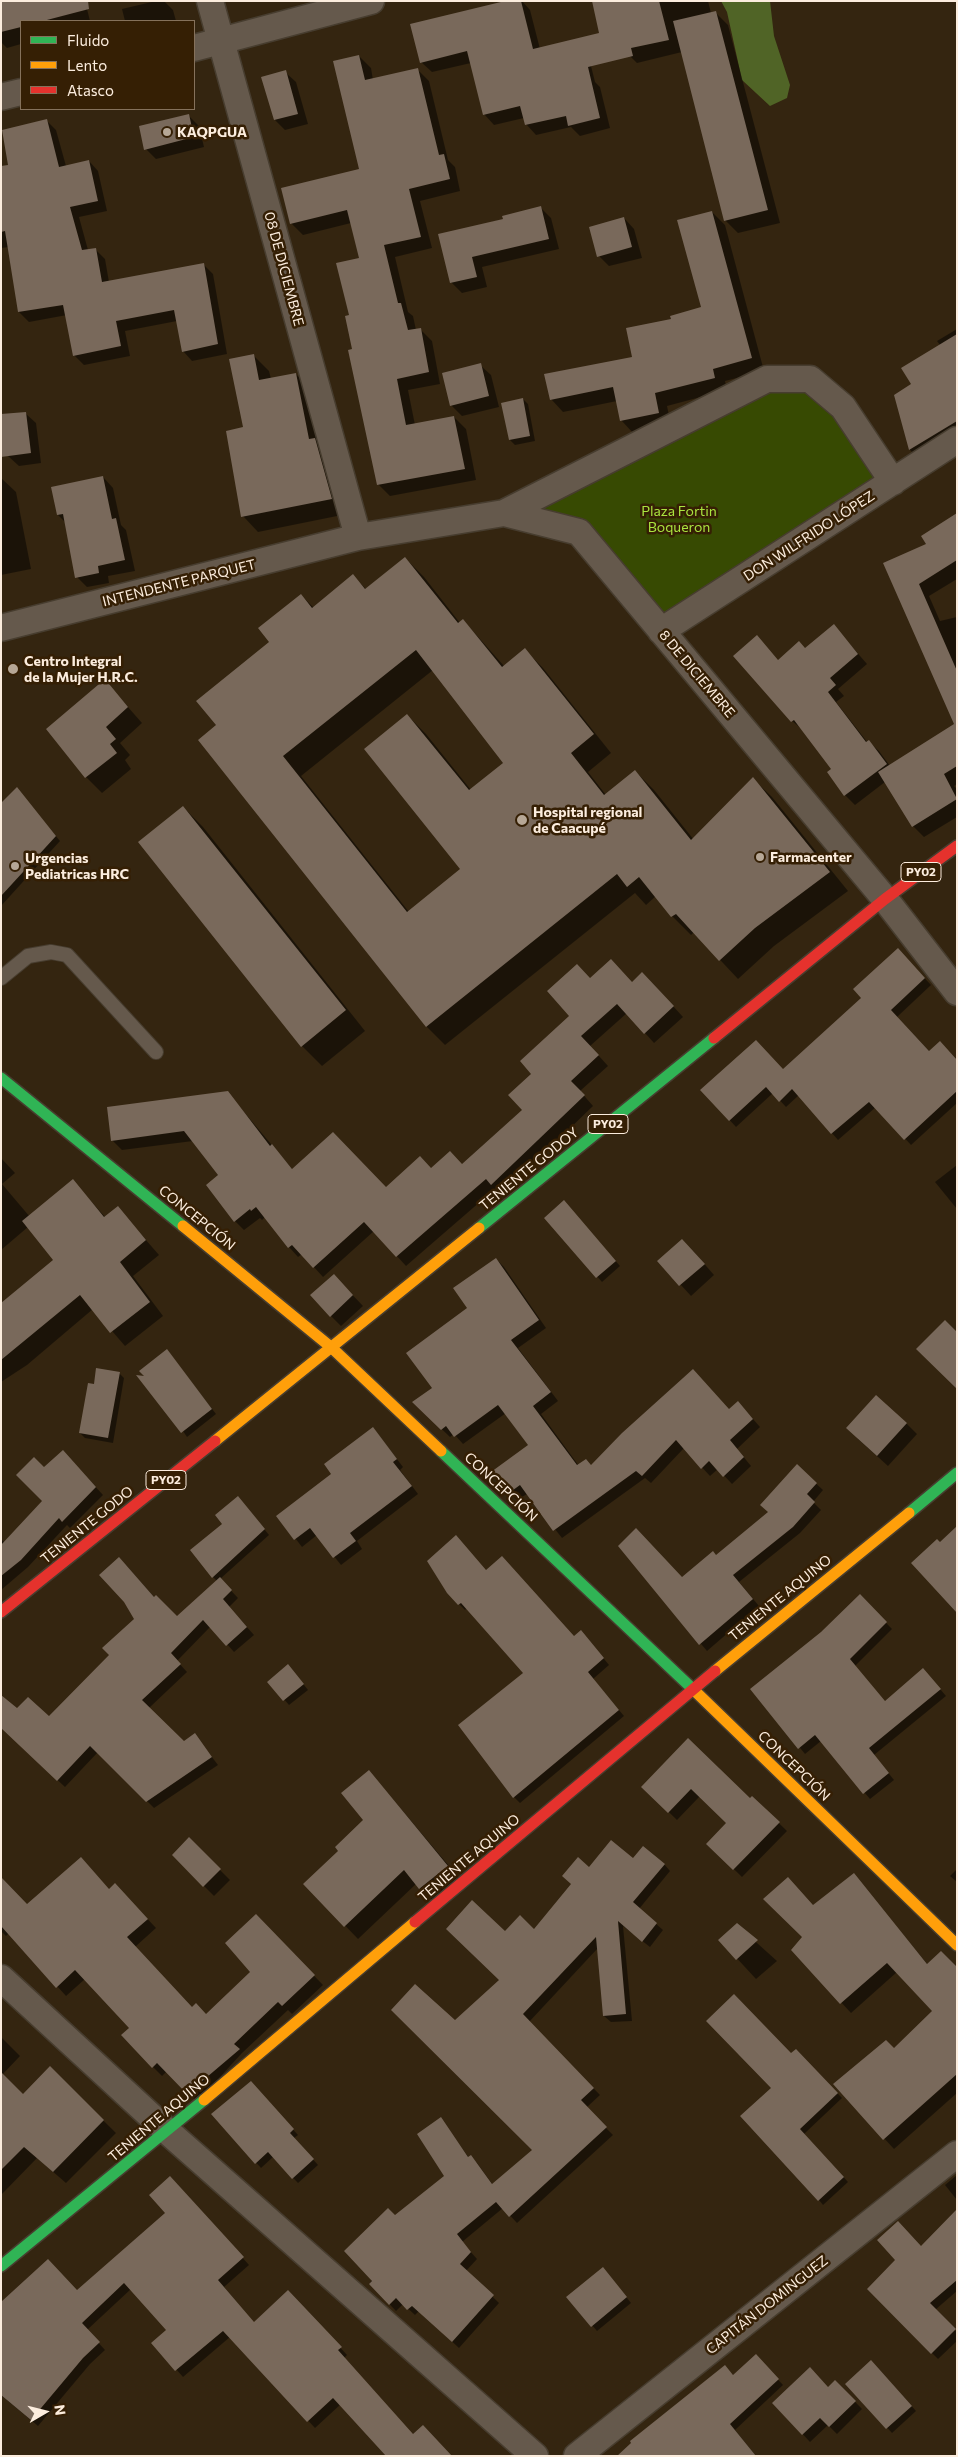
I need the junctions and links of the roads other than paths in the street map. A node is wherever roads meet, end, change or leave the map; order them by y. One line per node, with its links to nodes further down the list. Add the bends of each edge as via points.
1 (210, 1): 3 (street, 08 DE DICIEMBRE)
2 (371, 1): 3 (street)
3 (220, 41): 4 (street); 10 (street, 08 DE DICIEMBRE)
4 (195, 48)
5 (20, 92): 6 (street)
6 (1, 97)
7 (957, 440): 8 (street, DON WILFRIDO LÓPEZ)
8 (893, 482): 9 (street, via 843,407 810,379 766,379); 12 (street, DON WILFRIDO LÓPEZ)
9 (504, 513): 10 (street, 8 DE DICIEMBRE); 12 (street, 8 DE DICIEMBRE, via 579,532)
10 (358, 538): 11 (street, INTENDENTE PARQUET)
11 (1, 628)
12 (661, 631): 14 (street, 8 DE DICIEMBRE)
13 (957, 846): 14 (street, PY02)
14 (885, 899): 16 (street, 8 DE DICIEMBRE); 19 (street, TENIENTE GODOY / PY02)
15 (1, 978): 17 (lane, via 28,956 51,952 67,955)
16 (957, 992)
17 (156, 1052)
18 (1, 1078): 19 (street, CONCEPCIÓN)
19 (332, 1348): 21 (street, TENIENTE GODO / PY02); 22 (street, CONCEPCIÓN)
20 (957, 1473): 22 (street, TENIENTE AQUINO)
21 (1, 1612)
22 (693, 1689): 23 (street, CONCEPCIÓN); 25 (street, TENIENTE AQUINO)
23 (957, 1945)
24 (1, 1978): 25 (street)
25 (167, 2131): 27 (street, TENIENTE AQUINO); 28 (street)
26 (957, 2154): 29 (street, CAPITÁN DOMINGUEZ)
27 (1, 2266)
28 (535, 2456)
29 (577, 2456)

